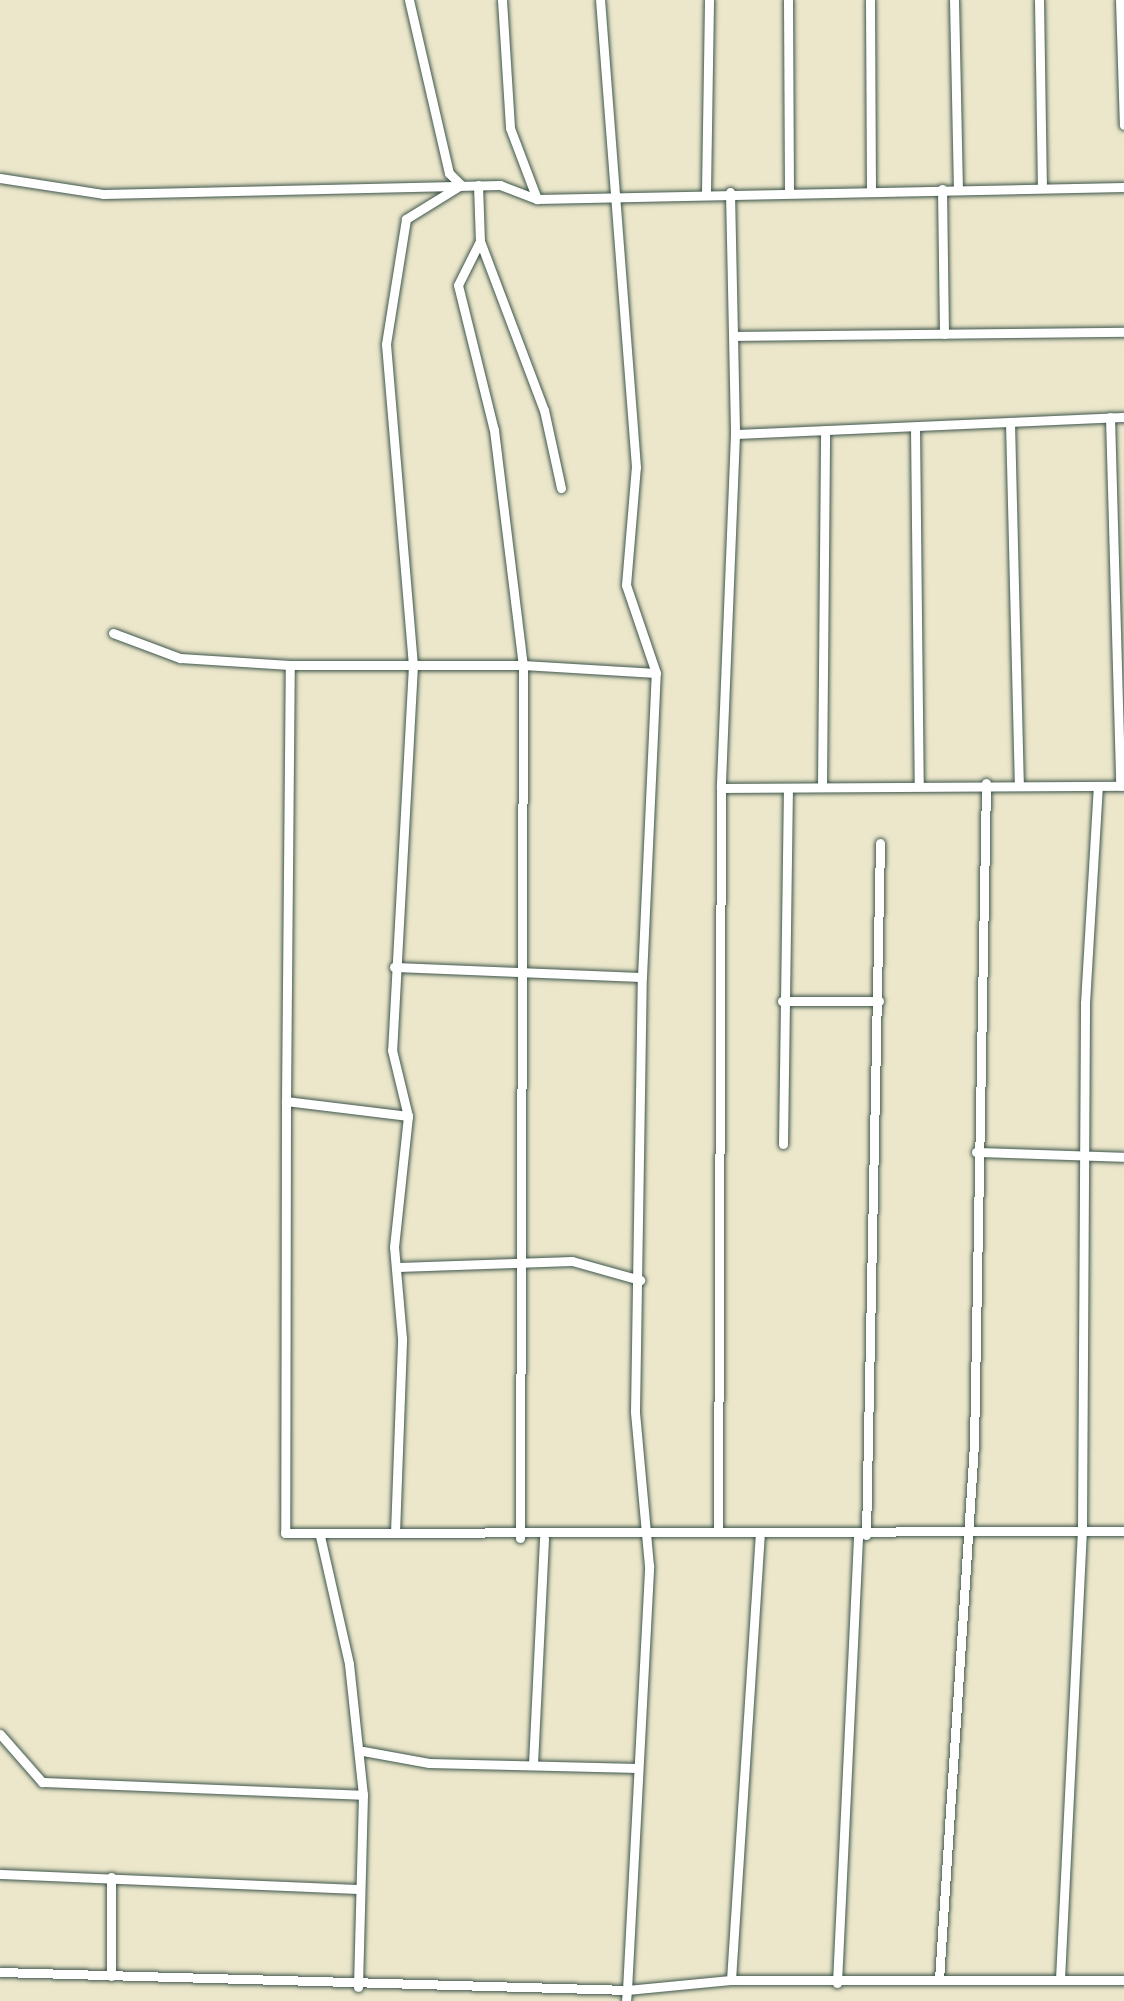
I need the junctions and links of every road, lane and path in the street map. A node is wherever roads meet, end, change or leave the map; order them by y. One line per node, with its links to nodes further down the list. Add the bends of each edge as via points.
1 (409, 0): 12 (street, via 449,174)
2 (502, 0): 23 (street, via 510,128)
3 (600, 0): 22 (street)
4 (709, 0): 20 (street)
5 (788, 0): 19 (street)
6 (870, 0): 16 (street)
7 (954, 0): 18 (street)
8 (1038, 0): 14 (street)
9 (1120, 0): 10 (street)
10 (1124, 125)
11 (0, 178): 12 (street, via 103,194)
12 (461, 185): 13 (street); 37 (street, via 406,219 406,266 386,344)
13 (478, 186): 23 (street); 24 (street)
14 (1042, 186): 15 (street); 18 (street)
15 (1124, 187)
16 (871, 188): 17 (street); 19 (street)
17 (942, 189): 18 (street); 26 (street)
18 (958, 189)
19 (789, 190): 21 (street)
20 (706, 192): 21 (street); 22 (street)
21 (730, 192): 27 (street)
22 (614, 195): 23 (street); 39 (street, via 636,467 626,586)
23 (537, 199)
24 (480, 241): 34 (street, via 544,410); 38 (street, via 458,285 494,430)
25 (1124, 332): 26 (street)
26 (944, 334): 27 (street)
27 (733, 336): 33 (street)
28 (1110, 417): 29 (street); 30 (street); 45 (street)
29 (1124, 417)
30 (1010, 422): 31 (street); 40 (street)
31 (915, 427): 32 (street); 42 (street)
32 (825, 430): 33 (street); 43 (street)
33 (735, 434): 46 (street)
34 (561, 488)
35 (113, 634): 36 (street, via 180,658)
36 (290, 665): 37 (street); 54 (street)
37 (413, 665): 38 (street); 49 (street)
38 (523, 665): 39 (street); 50 (street)
39 (656, 673): 51 (street)
40 (1019, 782): 41 (street); 44 (street)
41 (986, 783): 42 (street); 57 (street)
42 (919, 785): 43 (street)
43 (822, 786): 47 (street)
44 (1098, 786): 45 (street); 58 (street)
45 (1122, 786)
46 (721, 788): 47 (street); 63 (street)
47 (788, 788): 52 (street)
48 (880, 843): 53 (street)
49 (394, 967): 50 (street); 55 (street, via 392,1050)
50 (520, 973): 51 (street); 60 (street)
51 (642, 977): 62 (street)
52 (782, 1001): 53 (street); 56 (street)
53 (879, 1001): 70 (street)
54 (286, 1101): 55 (street); 71 (street, via 286,1533)
55 (408, 1116): 61 (street, via 398,1152)
56 (783, 1144)
57 (976, 1152): 58 (street); 68 (street)
58 (1083, 1155): 59 (street); 64 (street)
59 (1124, 1157)
60 (518, 1260): 61 (street); 62 (street, via 600,1263); 72 (street)
61 (398, 1267): 69 (street)
62 (640, 1280): 65 (street, via 635,1412)
63 (718, 1530): 65 (street); 67 (street)
64 (1082, 1530): 66 (street); 68 (street); 86 (street)
65 (648, 1531): 73 (street); 77 (street)
66 (1124, 1531)
67 (760, 1532): 70 (street); 84 (street)
68 (969, 1532): 70 (street); 85 (street)
69 (395, 1534): 71 (street); 72 (street)
70 (862, 1535): 88 (street)
71 (320, 1536): 75 (street)
72 (520, 1538): 73 (street)
73 (544, 1538): 76 (street)
74 (0, 1734): 78 (street, via 42,1782)
75 (363, 1751): 76 (street, via 429,1763); 78 (street)
76 (533, 1764): 77 (street)
77 (638, 1768): 90 (street)
78 (362, 1795): 81 (street)
79 (0, 1874): 80 (street)
80 (111, 1877): 81 (street); 83 (street)
81 (359, 1889): 89 (street)
82 (0, 1972): 83 (street)
83 (111, 1976): 89 (street)
84 (731, 1980): 88 (street); 90 (street)
85 (939, 1980): 86 (street); 88 (street)
86 (1060, 1980): 87 (street)
87 (1124, 1980)
88 (836, 1984)
89 (358, 1988): 90 (street)
90 (627, 1995)

